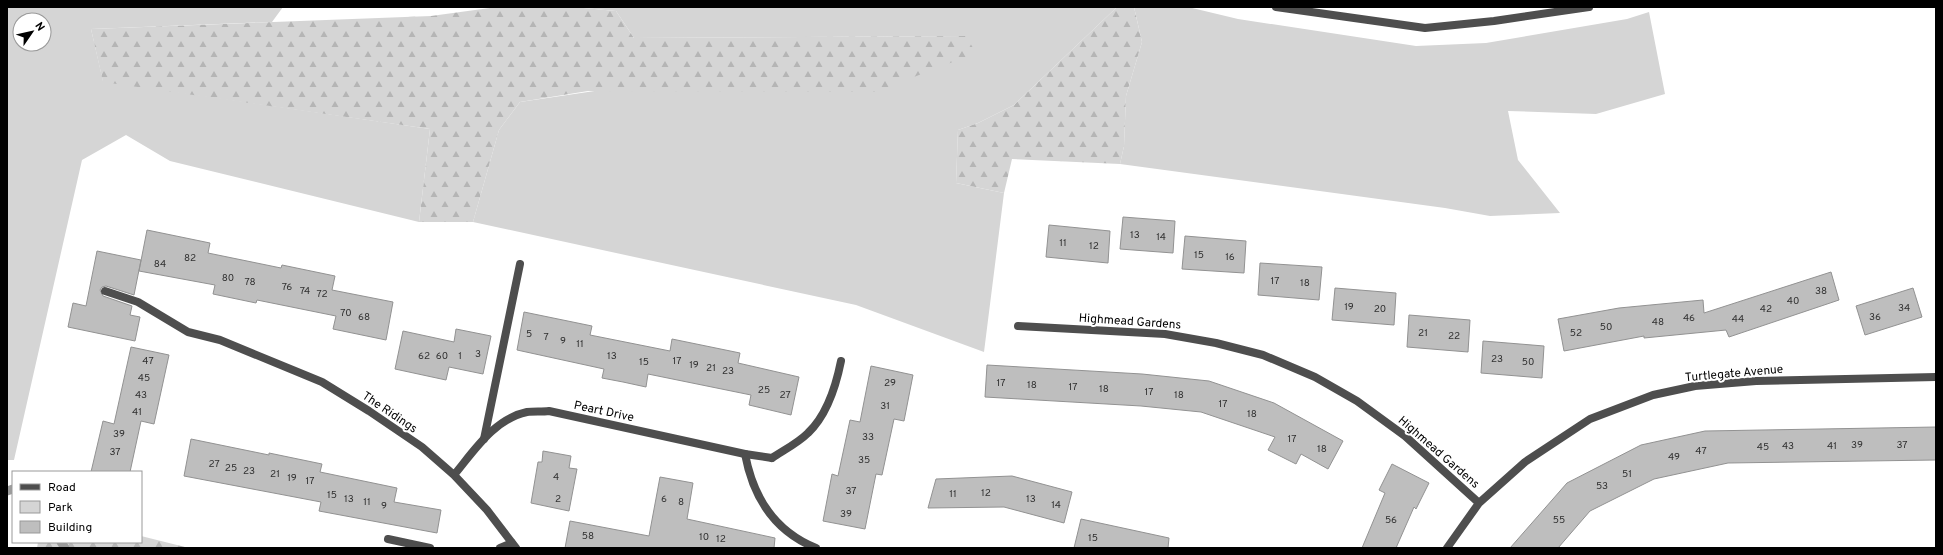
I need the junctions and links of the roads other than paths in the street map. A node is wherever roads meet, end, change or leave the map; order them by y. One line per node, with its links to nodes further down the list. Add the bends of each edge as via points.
1 (1276, 7): 2 (street, via 1425,28)
2 (1589, 7)
3 (520, 264): 8 (street)
4 (105, 291): 10 (street, The Ridings, via 138,302 188,332 220,340 322,382 422,447)
5 (1018, 326): 11 (street, Highmead Gardens, via 1165,334 1263,355 1315,377 1357,401 1405,436)
6 (841, 361): 9 (street, Peart Drive, via 837,383 821,415 808,433 772,458)
7 (1936, 377): 11 (street, Turtlegate Avenue, via 1756,380 1695,386 1653,395 1590,419 1525,462)
8 (484, 439): 9 (street, Peart Drive, via 511,418 527,412 549,411); 10 (street, Peart Drive)
9 (745, 454): 16 (street, via 749,477 765,508 785,530)
10 (454, 475): 13 (street, The Ridings, via 487,510)
11 (1479, 503): 17 (street, Turtlegate Avenue)
12 (388, 539): 14 (street)
13 (514, 545): 15 (street)
14 (430, 548)
15 (500, 548)
16 (816, 548)
17 (1447, 548)

